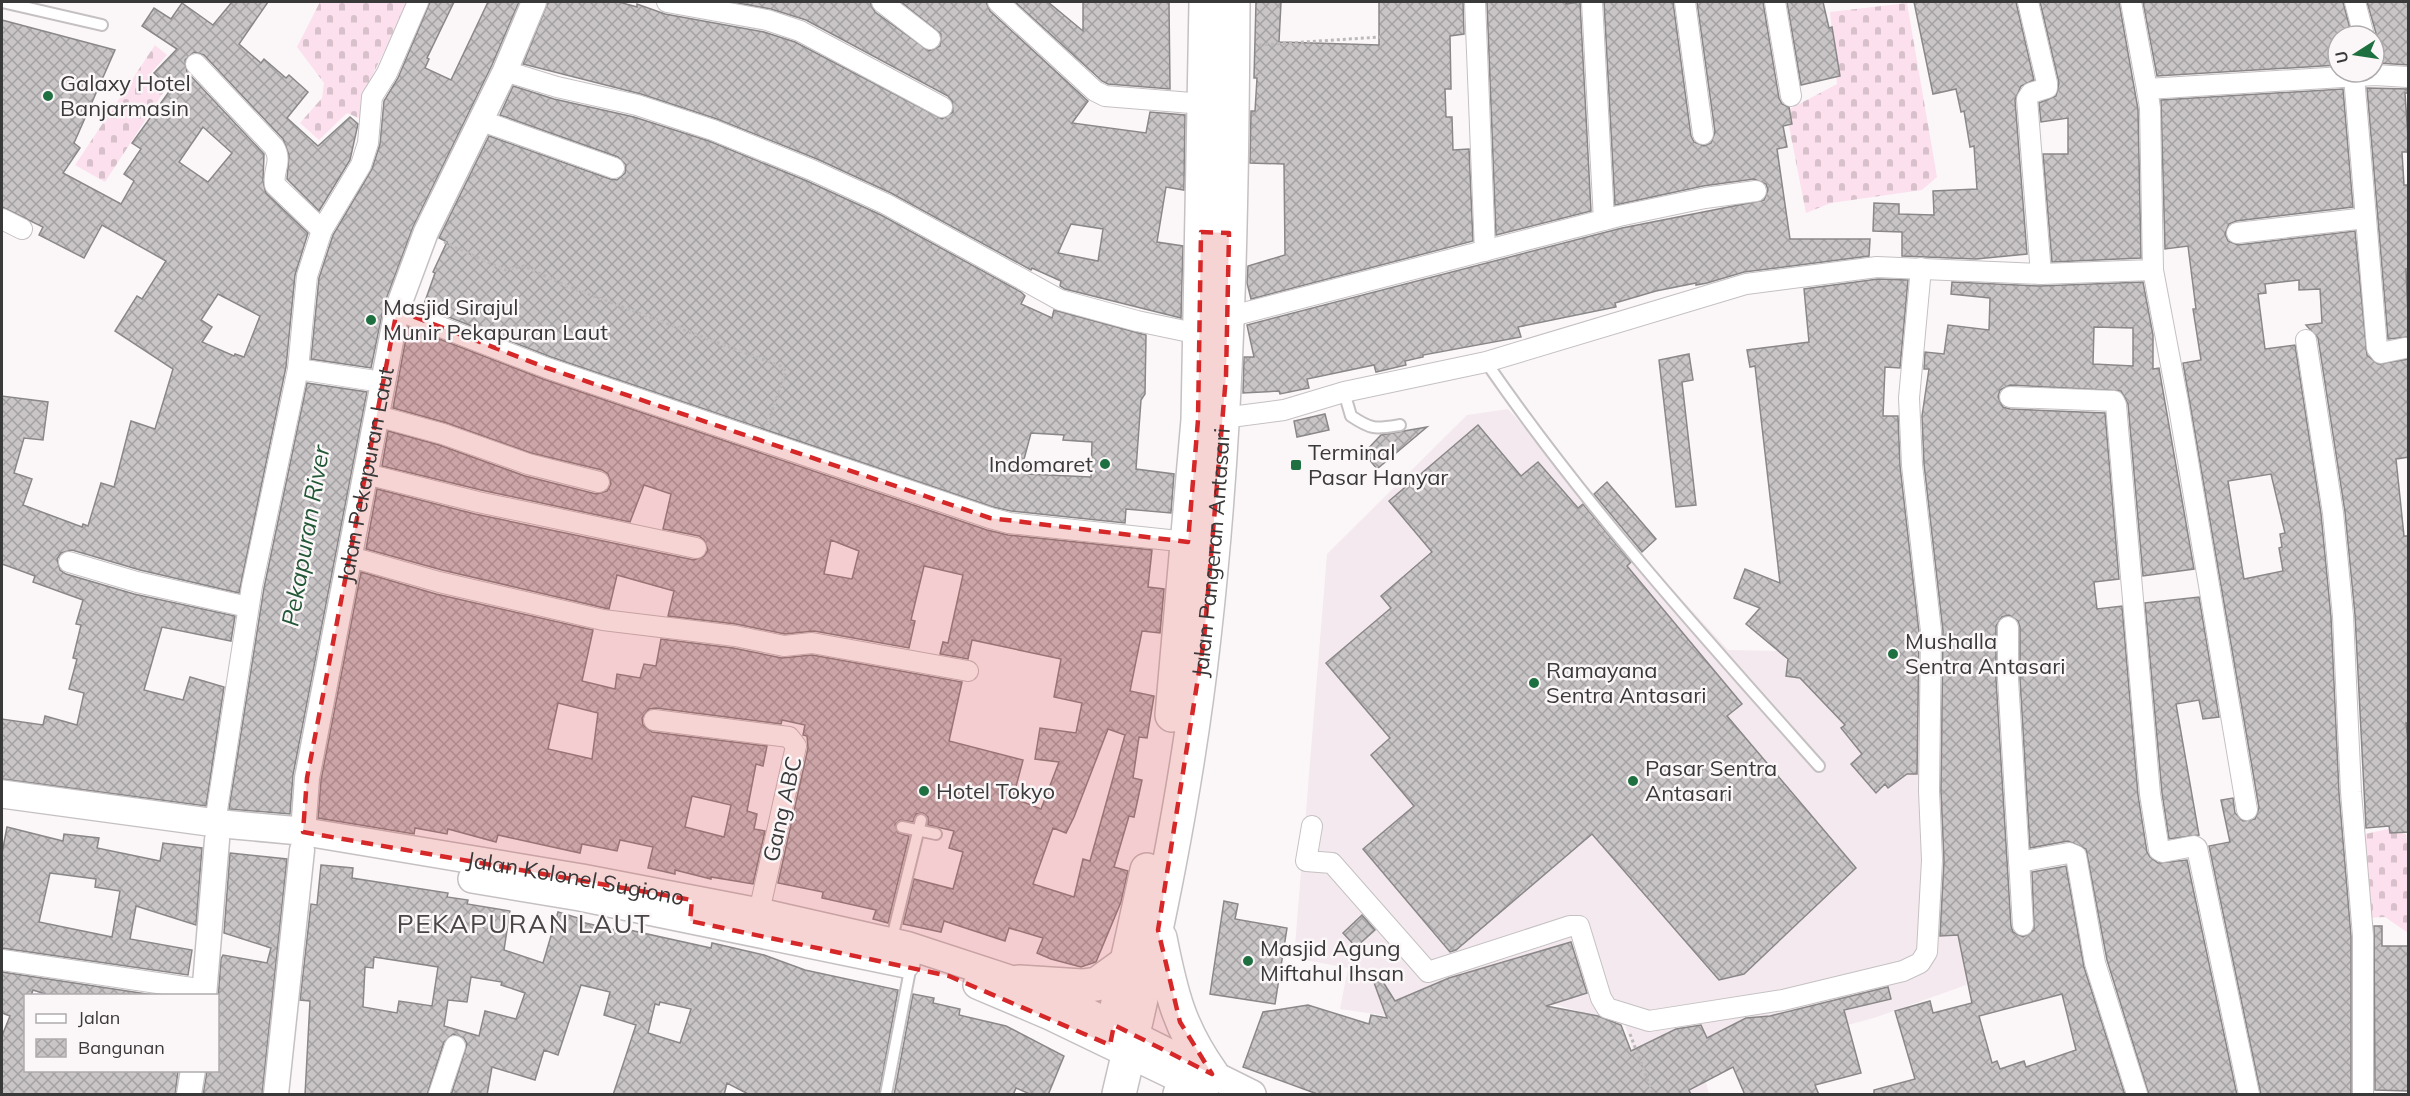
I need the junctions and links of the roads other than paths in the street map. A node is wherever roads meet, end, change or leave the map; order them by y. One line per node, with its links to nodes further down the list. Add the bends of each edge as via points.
1 (2, 2): 17 (lane)
2 (418, 2): 37 (street, via 372,98 362,165)
3 (534, 2): 20 (street, Jalan Pekapuran Laut)
4 (667, 2): 28 (street, via 767,20 800,31)
5 (882, 2): 18 (street)
6 (998, 2): 27 (street, via 1105,96)
7 (1206, 2): 27 (highway, Jalan Pangeran Antasari)
8 (1233, 2): 38 (highway, Jalan Pangeran Antasari, via 1233,46)
9 (1475, 2): 40 (street)
10 (1592, 2): 35 (street)
11 (1685, 2): 30 (street)
12 (1775, 2): 26 (street)
13 (2028, 2): 43 (street, via 2047,83 2047,88 2031,93 2027,99)
14 (2131, 2): 25 (street)
15 (2355, 2): 16 (street)
16 (2361, 24)
17 (102, 26)
18 (930, 39)
19 (196, 64): 37 (street, via 274,147 279,163 275,185)
20 (505, 71): 29 (street, Jalan Pekapuran Laut); 46 (street, via 637,105 712,130 886,204 1060,300)
21 (2386, 74): 22 (street)
22 (2409, 77)
23 (2326, 78): 25 (street)
24 (2355, 84): 33 (street)
25 (2147, 89): 42 (street)
26 (1791, 96)
27 (1204, 104): 38 (highway, Jalan Pangeran Antasari)
28 (942, 107)
29 (482, 121): 31 (street); 44 (street, Jalan Pekapuran Laut, via 426,232)
30 (1703, 134)
31 (614, 168)
32 (1756, 191): 35 (street)
33 (2366, 218): 39 (street); 48 (street, via 2377,348 2381,353)
34 (2, 219): 36 (street)
35 (1604, 220): 40 (street)
36 (22, 229)
37 (322, 230): 50 (street, via 308,276)
38 (1215, 232): 45 (highway, Jalan Pangeran Antasari); 46 (highway, Jalan Pangeran Antasari)
39 (2237, 233)
40 (1485, 251): 45 (street)
41 (1921, 268): 43 (street); 49 (street, via 1877,267 1746,284); 72 (street, via 1909,398 1912,465 1931,631 1932,860 1927,952 1920,963 1903,971 1783,1000 1649,1021 1607,1008 1579,926 1426,971 1332,863 1306,861)
42 (2153, 270): 43 (street); 70 (street)
43 (2041, 274)
44 (397, 310): 51 (street, Jalan Pekapuran Laut); 59 (street, via 547,368 1009,523)
45 (1227, 317): 55 (highway, Jalan Pangeran Antasari)
46 (1199, 334): 59 (highway, Jalan Pangeran Antasari, via 1198,420)
47 (2306, 340): 101 (street, via 2333,513 2343,616 2363,936)
48 (2405, 348)
49 (1485, 362): 52 (street); 67 (lane, via 1664,591)
50 (298, 369): 51 (street); 63 (street)
51 (382, 382): 54 (street, Jalan Pekapuran Laut)
52 (1344, 392): 55 (street, via 1284,410); 56 (lane, via 1351,416 1368,427)
53 (2010, 397): 100 (street, via 2114,401 2116,405 2150,794 2159,850 2197,848)
54 (377, 416): 57 (street, Jalan Pekapuran Laut); 58 (street)
55 (1223, 418): 81 (highway, Jalan Pangeran Antasari, via 1204,640 1179,818)
56 (1400, 425)
57 (366, 474): 60 (street); 61 (street, Jalan Pekapuran Laut)
58 (599, 482)
59 (1188, 542): 84 (highway, Jalan Pangeran Antasari, via 1175,693 1161,790)
60 (696, 548)
61 (351, 557): 65 (street, via 603,620 784,646 812,643); 76 (street, Jalan Pekapuran Laut, via 307,778)
62 (69, 562): 63 (street)
63 (248, 607): 74 (street)
64 (2008, 627): 77 (street, via 2007,679)
65 (968, 671)
66 (654, 720): 79 (street, Gang ABC, via 789,737 794,741)
67 (1819, 766)
68 (2, 794): 74 (main road, Jalan Kolonel Sugiono)
69 (2, 809): 74 (main road, Jalan Kolonel Sugiono)
70 (2247, 810)
71 (920, 825): 73 (lane); 75 (lane); 82 (lane)
72 (1312, 826)
73 (902, 827)
74 (219, 832): 76 (main road, Jalan Kolonel Sugiono); 87 (street)
75 (936, 834)
76 (301, 841): 78 (main road, Jalan Kolonel Sugiono, via 546,881); 93 (street, Jalan Pekapuran Laut)
77 (2019, 862): 80 (street); 99 (street, via 2074,854 2096,963)
78 (691, 910): 79 (main road, Jalan Kolonel Sugiono); 85 (main road, Jalan Kolonel Sugiono)
79 (759, 912): 82 (main road, Jalan Kolonel Sugiono)
80 (2023, 925)
81 (1158, 930): 88 (highway, Jalan Pangeran Antasari); 91 (highway, via 1180,1022 1192,1047)
82 (891, 943): 86 (main road, Jalan Kolonel Sugiono)
83 (2, 960): 87 (street)
84 (1126, 963): 86 (highway, via 1097,984); 88 (highway, Jalan Pangeran Antasari)
85 (911, 965): 88 (main road, Jalan Kolonel Sugiono); 95 (lane)
86 (1019, 982): 88 (main road, Jalan Kolonel Sugiono)
87 (204, 993)
88 (1121, 1040): 91 (main road); 96 (highway, Jalan Pangeran Antasari); 97 (highway, Jalan Pangeran Antasari)
89 (455, 1046): 94 (street)
90 (193, 1072): 92 (street)
91 (1202, 1088): 98 (main road)
92 (189, 1095)
93 (276, 1095)
94 (439, 1095)
95 (886, 1095)
96 (1097, 1095)
97 (1119, 1095)
98 (1252, 1095)
99 (2137, 1095)
100 (2249, 1095)
101 (2363, 1095)

